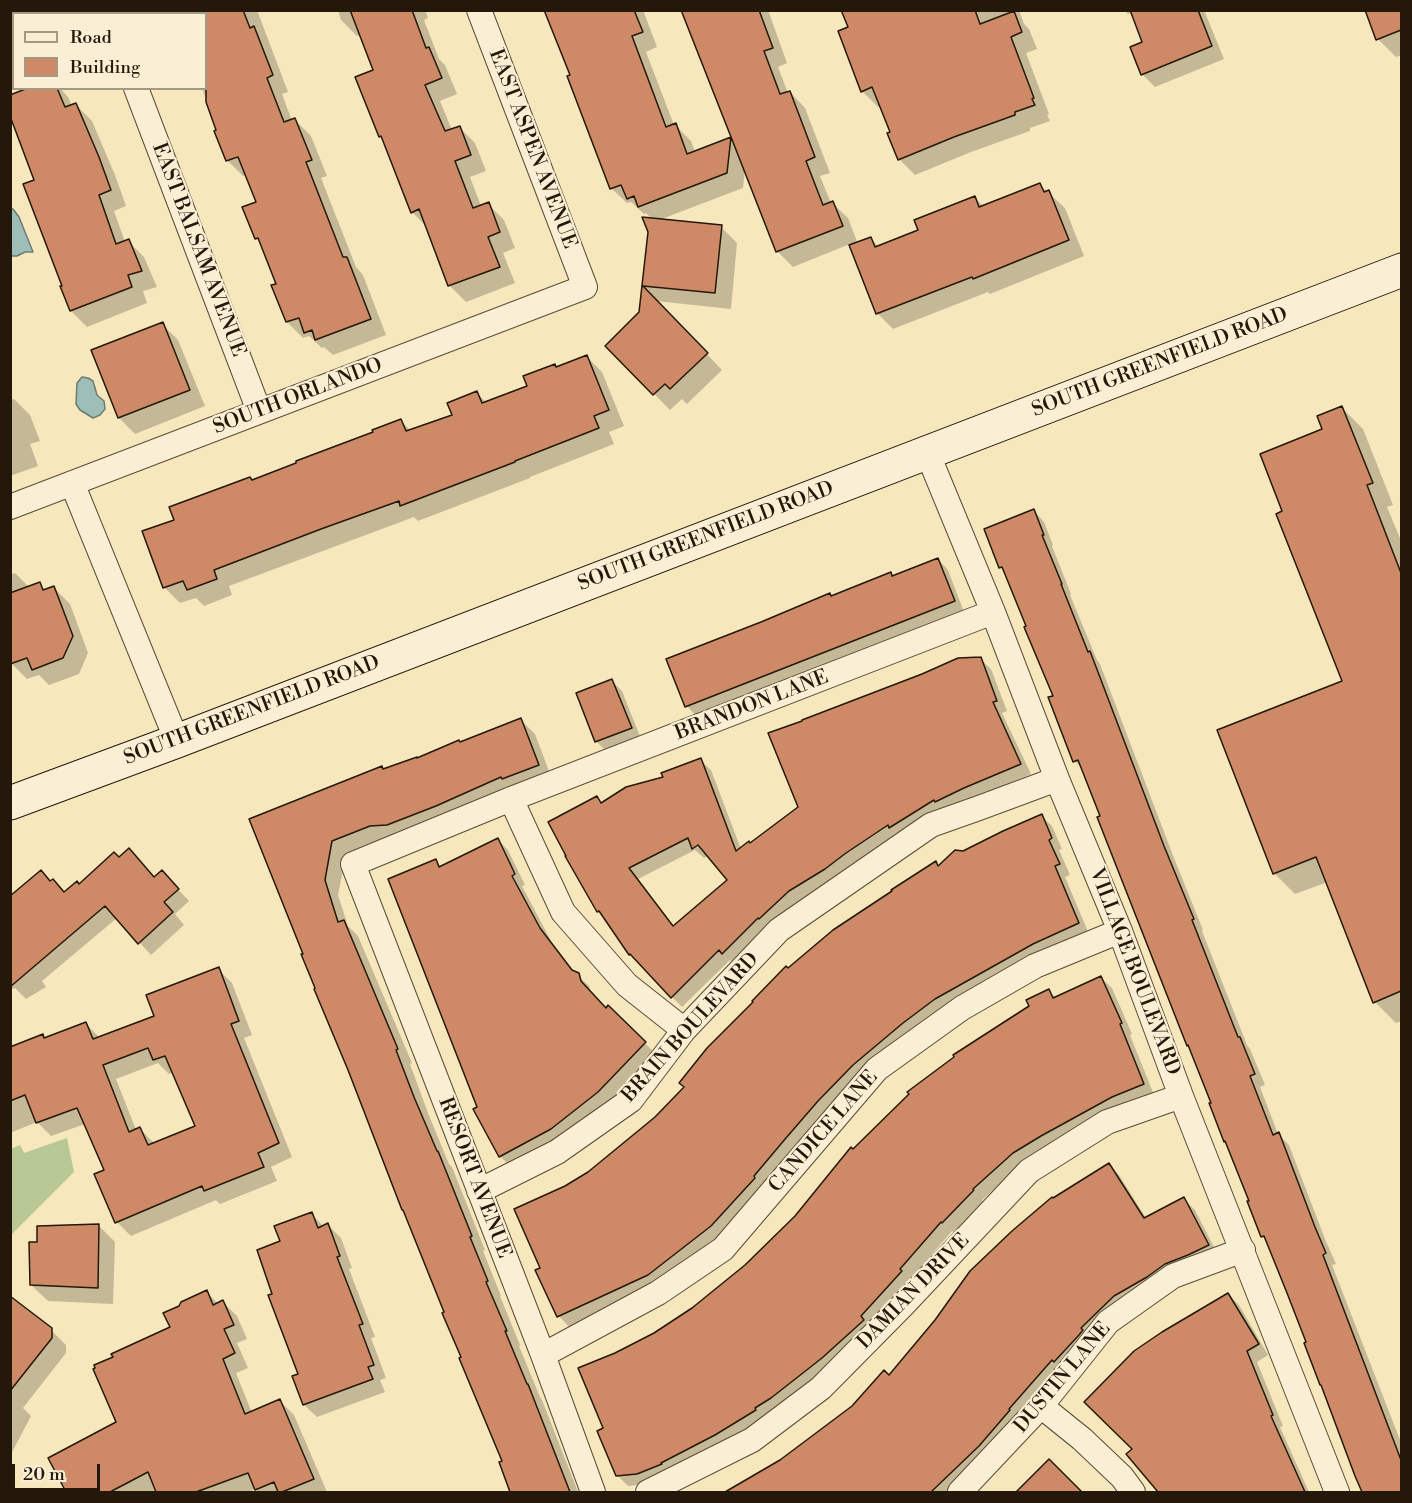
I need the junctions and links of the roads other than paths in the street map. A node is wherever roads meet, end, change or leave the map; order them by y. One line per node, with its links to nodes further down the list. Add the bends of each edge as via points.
1 (479, 10): 4 (street, EAST ASPEN AVENUE)
2 (137, 90): 5 (street, EAST BALSAM AVENUE)
3 (1401, 270): 6 (main road, SOUTH GREENFIELD ROAD)
4 (585, 287): 5 (street, SOUTH ORLANDO)
5 (259, 411): 7 (street, SOUTH ORLANDO)
6 (927, 452): 9 (street, VILLAGE BOULEVARD); 10 (main road, SOUTH GREENFIELD ROAD)
7 (72, 483): 8 (street, SOUTH ORLANDO); 10 (street)
8 (10, 507)
9 (993, 612): 11 (street, VILLAGE BOULEVARD); 12 (street, BRANDON LANE)
10 (177, 741): 13 (main road, SOUTH GREENFIELD ROAD)
11 (1057, 779): 15 (street, VILLAGE BOULEVARD); 16 (street, BRAIN BOULEVARD, via 931,825 779,930)
12 (511, 800): 14 (street, BRANDON LANE); 16 (street, via 563,912 627,985)
13 (10, 803)
14 (354, 864): 18 (street, RESORT AVENUE)
15 (1120, 931): 17 (street, VILLAGE BOULEVARD); 20 (street, CANDICE LANE, via 1035,966 962,1008 877,1069 723,1248 658,1293)
16 (684, 1030): 18 (street, BRAIN BOULEVARD, via 631,1100 557,1152)
17 (1181, 1096): 19 (street, VILLAGE BOULEVARD); 23 (street, DAMIAN DRIVE, via 1107,1122 1029,1171 821,1388 752,1440)
18 (479, 1191): 20 (street, RESORT AVENUE)
19 (1243, 1250): 21 (street, DUSTIN LANE, via 1173,1276 1108,1322); 26 (street, VILLAGE BOULEVARD)
20 (543, 1355): 22 (street, RESORT AVENUE)
21 (1041, 1406): 24 (street, DUSTIN LANE); 25 (street, via 1082,1439)
22 (593, 1492)
23 (648, 1492)
24 (960, 1492)
25 (1133, 1492)
26 (1337, 1492)

